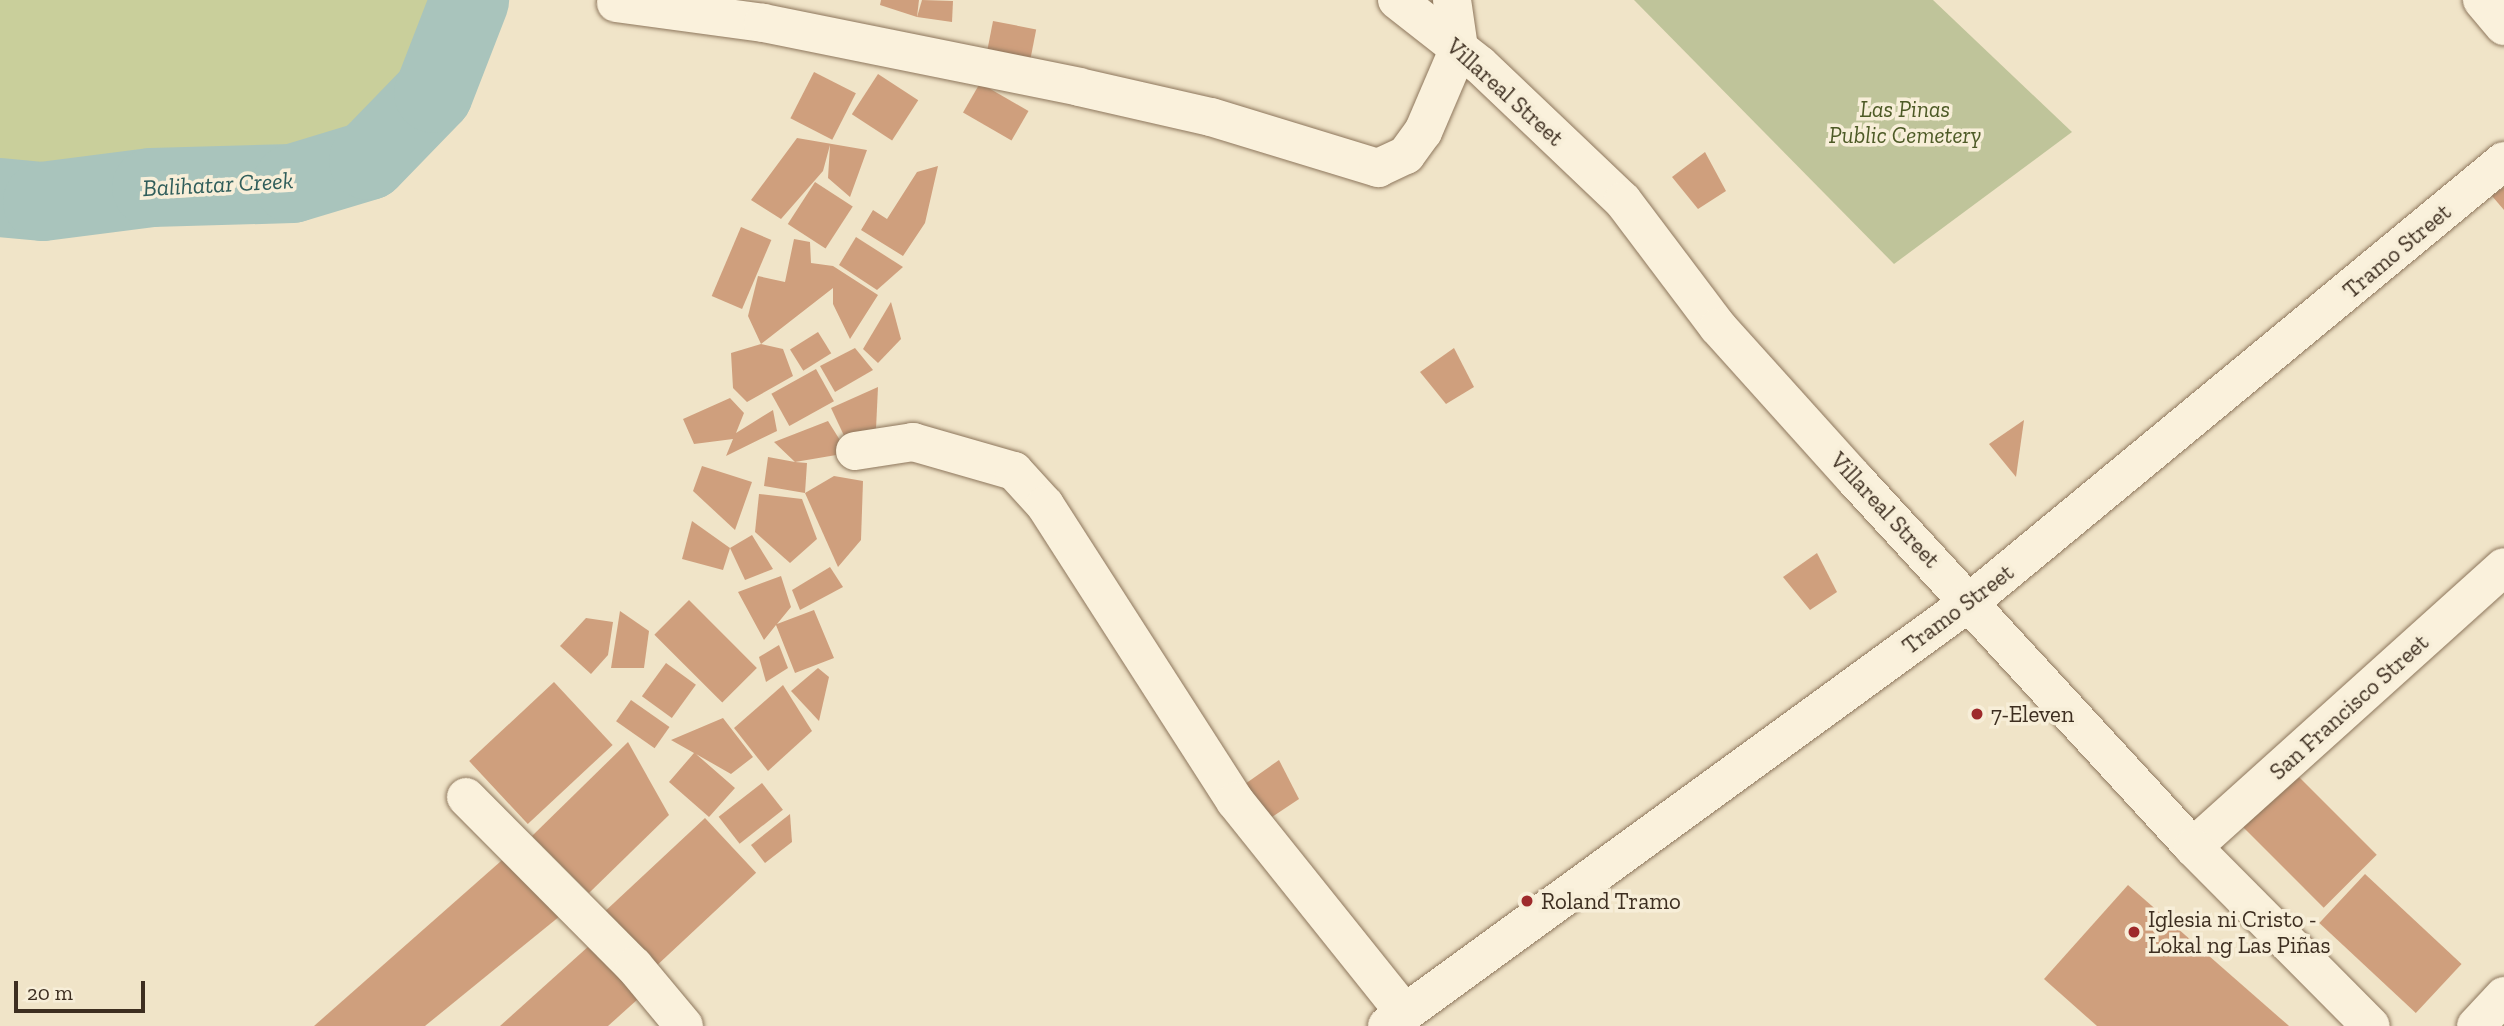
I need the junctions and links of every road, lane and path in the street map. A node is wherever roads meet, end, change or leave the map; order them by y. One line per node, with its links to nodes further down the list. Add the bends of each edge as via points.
1 (1397, 0): 6 (street, Villareal Street)
2 (1452, 0): 6 (street)
3 (2482, 0): 5 (street)
4 (616, 3): 6 (street, via 763,23 1079,88 1211,117 1378,168 1406,155 1423,132)
5 (2504, 26)
6 (1459, 48): 10 (street, Villareal Street, via 1623,201 1718,327)
7 (2504, 161): 10 (street, Tramo Street)
8 (855, 451): 14 (street, via 913,442 1014,471 1045,505 1235,801)
9 (2504, 567): 12 (street, San Francisco Street)
10 (1971, 601): 12 (street, Villareal Street); 14 (street, Tramo Street)
11 (466, 797): 15 (street, via 634,966)
12 (2193, 847): 16 (street, Villareal Street)
13 (2504, 996): 17 (street)
14 (1396, 1019)
15 (684, 1026)
16 (2371, 1026)
17 (2476, 1026)

